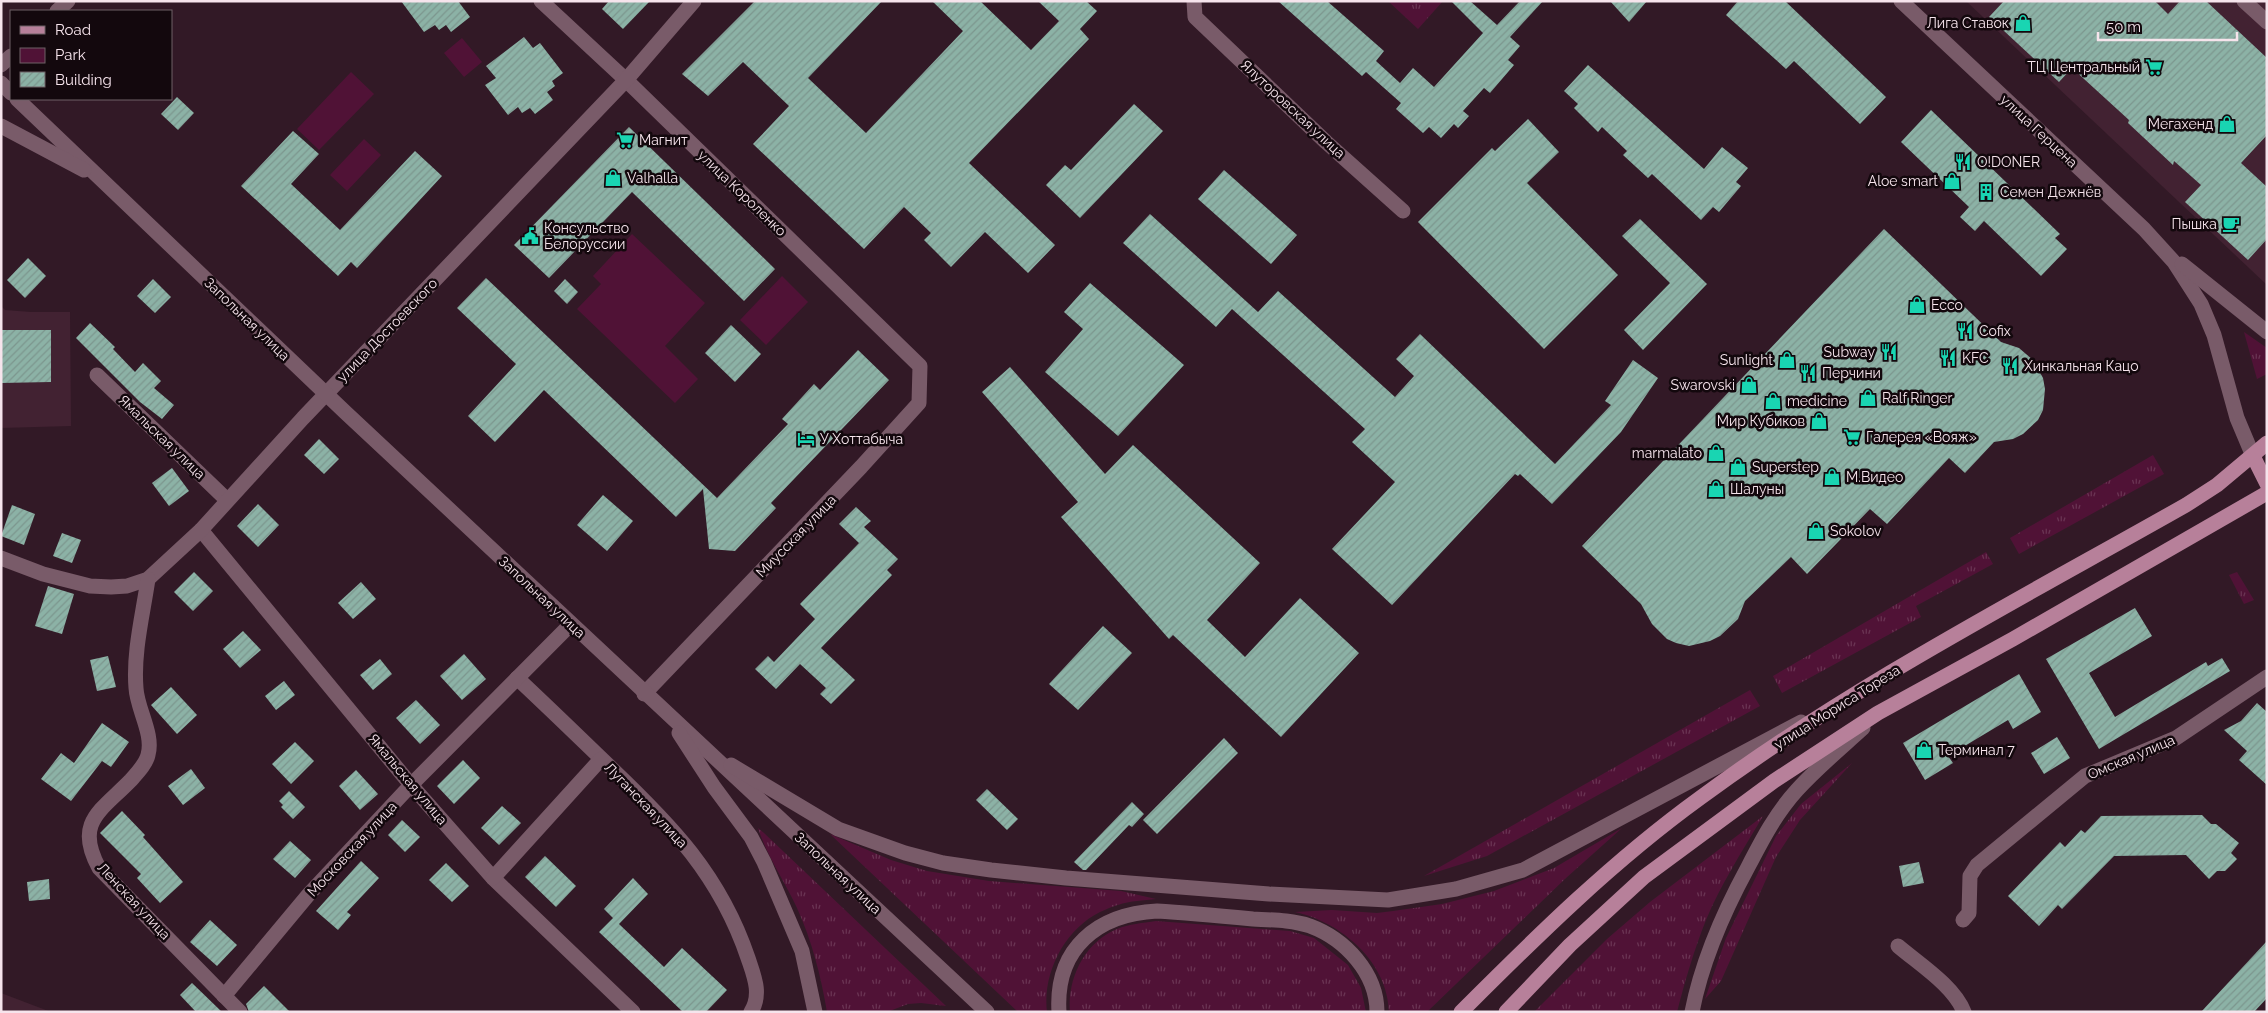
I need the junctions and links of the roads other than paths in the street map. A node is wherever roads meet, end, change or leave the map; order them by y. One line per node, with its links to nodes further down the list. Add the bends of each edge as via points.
1 (68, 1): 7 (street)
2 (541, 1): 9 (street, улица Короленко)
3 (694, 1): 9 (street)
4 (1194, 1): 15 (street, Ялуторовская улица, via 1195,17 1326,142)
5 (1901, 1): 16 (street, улица Герцена)
6 (2244, 1): 8 (street)
7 (58, 10)
8 (2267, 22)
9 (626, 80): 18 (street, улица Короленко); 20 (street, улица Достоевского)
10 (1, 83): 11 (street)
11 (10, 92)
12 (18, 100): 14 (street, Запольная улица)
13 (1, 126): 14 (street, Запольная улица)
14 (100, 178): 20 (street, Запольная улица)
15 (1403, 210)
16 (2162, 248): 17 (street); 22 (street, улица Герцена, via 2184,274 2201,304)
17 (2267, 332)
18 (920, 366): 32 (street, Миусская улица, via 919,403)
19 (97, 375): 25 (street, Ямальская улица)
20 (326, 394): 25 (street, улица Достоевского); 29 (street, Запольная улица)
21 (2267, 443): 22 (main road, улица Мориса Тореза)
22 (2253, 456): 23 (main road); 33 (main road, улица Мориса Тореза, via 2186,505)
23 (2267, 484)
24 (2267, 493): 34 (main road, улица Мориса Тореза)
25 (227, 500): 26 (street, улица Достоевского)
26 (201, 530): 28 (street, улица Достоевского); 38 (street, Ямальская улица)
27 (1, 558): 28 (street, via 43,574 90,586 127,586)
28 (148, 579): 42 (street, Ленская улица, via 135,668 136,690 149,741 148,756 138,773 93,819 88,835 99,868)
29 (571, 624): 31 (street, Московская улица); 32 (street, Запольная улица)
30 (2267, 677): 40 (street, Омская улица, via 2176,738 2084,776 1977,865 1970,876 1970,913)
31 (517, 678): 37 (street, Луганская улица); 38 (street, Московская улица)
32 (644, 694): 35 (street, Запольная улица)
33 (1848, 697): 36 (street, via 1523,870 1456,889 1388,900 1066,878 942,863 838,829); 50 (main road, улица Мориса Тореза, via 1700,798 1626,856 1549,925)
34 (1878, 713): 51 (main road, улица Мориса Тореза, via 1774,781 1644,876 1588,927); 52 (street, via 1797,790 1776,817 1722,917)
35 (665, 714): 36 (street, Запольная улица); 46 (street, via 751,837 764,862 802,951)
36 (703, 748): 47 (street, Запольная улица)
37 (602, 759): 39 (street); 45 (street, Луганская улица, via 661,816 716,887 752,971 757,999)
38 (411, 785): 39 (street, Ямальская улица); 42 (street, Московская улица, via 309,894)
39 (493, 878): 44 (street, Ямальская улица)
40 (1963, 920)
41 (1898, 946): 53 (street, via 1952,992)
42 (224, 996): 43 (street, Ленская улица)
43 (240, 1012)
44 (633, 1012)
45 (751, 1012)
46 (816, 1012)
47 (987, 1012)
48 (1059, 1012): 49 (street, via 1058,995 1065,969 1078,944 1095,928 1111,920 1157,911 1291,922 1324,932 1337,940 1363,968 1372,983)
49 (1377, 1012)
50 (1461, 1012)
51 (1506, 1012)
52 (1692, 1012)
53 (1964, 1012)

